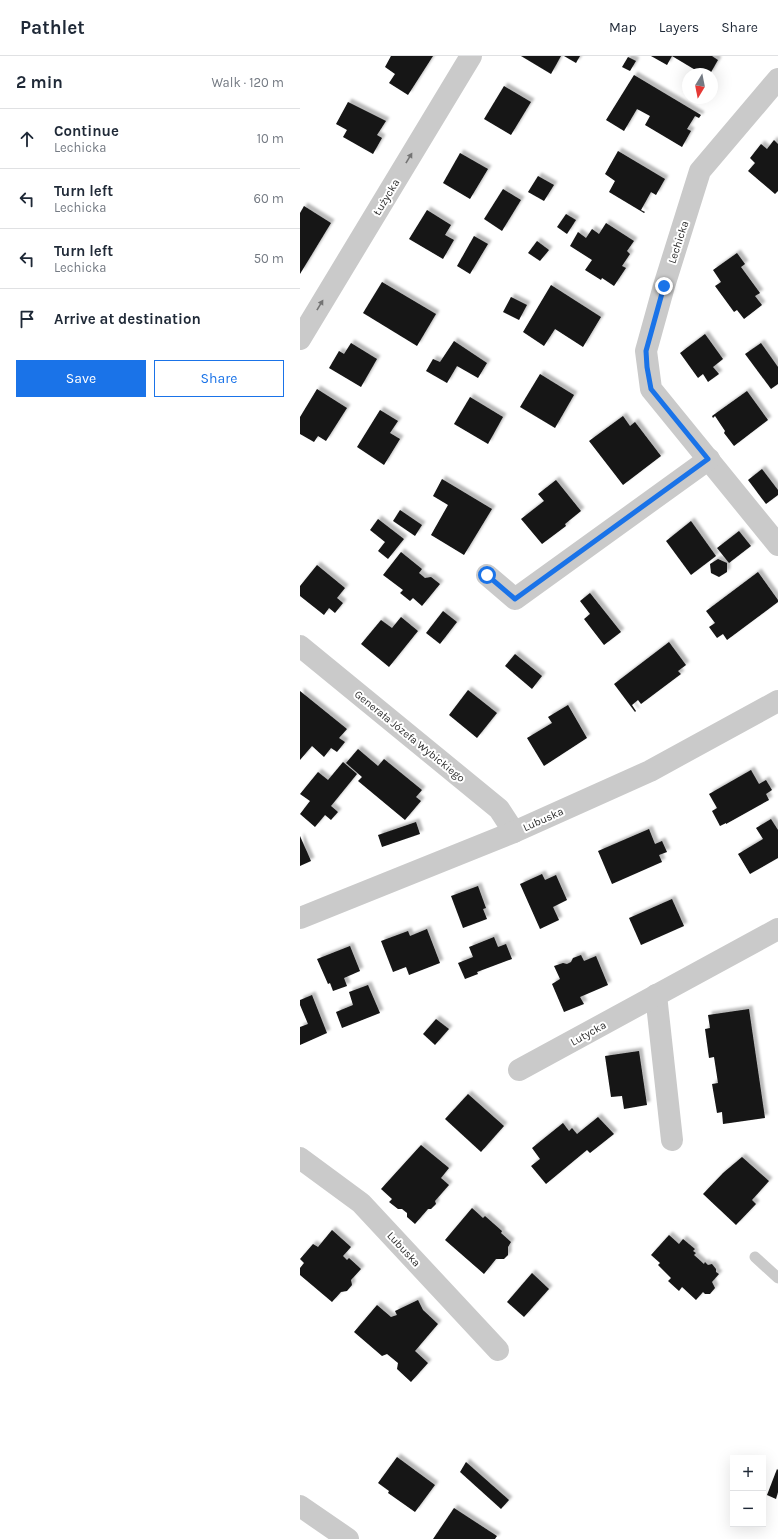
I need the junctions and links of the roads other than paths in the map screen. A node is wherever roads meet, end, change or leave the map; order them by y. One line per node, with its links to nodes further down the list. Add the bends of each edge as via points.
1 (471, 56): 3 (street, Łużycka, one-way to 1)
2 (778, 79): 4 (street, Lechicka, via 700,171 646,351 651,389)
3 (300, 339)
4 (708, 459): 5 (street, Lechicka); 6 (street, via 515,599)
5 (778, 545)
6 (487, 575)
7 (300, 646): 9 (street, Generała Józefa Wybickiego, via 499,809)
8 (778, 701): 9 (street, Lubuska, via 650,771)
9 (514, 832): 10 (street, Lubuska)
10 (300, 918)
11 (778, 928): 12 (street, Lutycka)
12 (656, 995): 13 (street, Lutycka); 14 (street)
13 (519, 1070)
14 (672, 1140)
15 (300, 1158): 18 (street, Lubuska, via 361,1203)
16 (755, 1256): 17 (lane)
17 (778, 1278)
18 (498, 1350)
19 (300, 1506): 20 (street)
20 (348, 1539)

